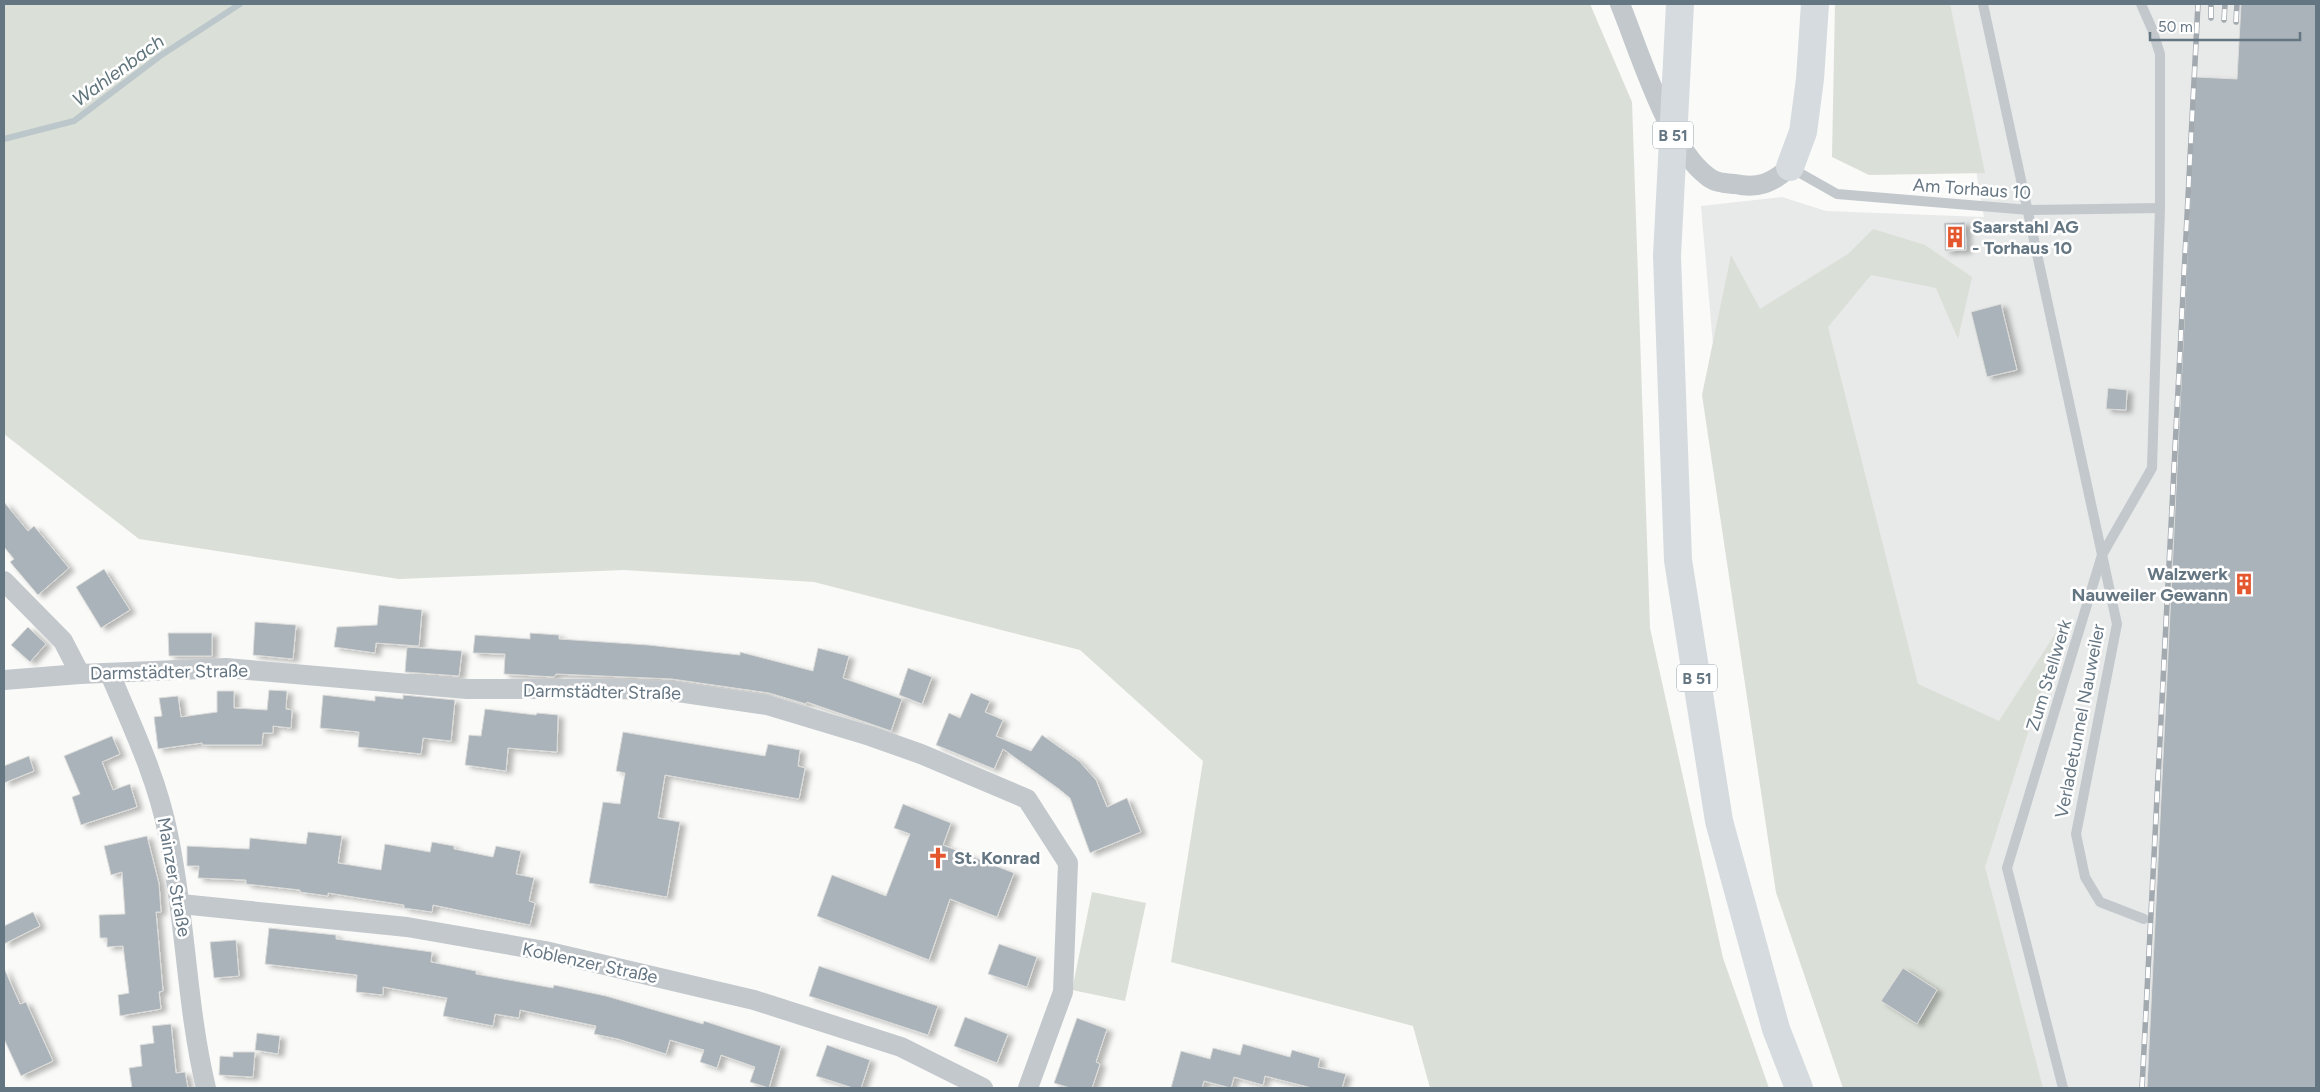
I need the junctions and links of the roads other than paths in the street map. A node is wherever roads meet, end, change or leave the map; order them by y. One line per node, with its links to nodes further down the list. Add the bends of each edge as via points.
1 (1620, 4): 6 (street, via 1664,114 1686,156 1706,176 1717,182 1750,187 1776,180)
2 (1815, 4): 6 (main road, via 1803,132)
3 (1983, 4): 8 (lane, Zum Stellwerk)
4 (2141, 4): 7 (lane, via 2160,54)
5 (1680, 9): 19 (main road, B 51, via 1667,256 1678,560 1718,821 1776,1029)
6 (1790, 167): 8 (lane, Am Torhaus 10, via 1837,194)
7 (2160, 208): 8 (lane, Am Torhaus 10); 9 (lane, via 2152,468)
8 (2028, 210): 9 (lane, Zum Stellwerk)
9 (2102, 555): 15 (lane, Verladetunnel Nauweiler, via 2117,624 2076,834 2085,877 2100,902); 20 (lane, Zum Stellwerk, via 2007,868)
10 (4, 581): 11 (street, via 63,641)
11 (80, 674): 12 (street, Darmstädter Straße); 13 (street, Darmstädter Straße)
12 (110, 674): 14 (street, Mainzer Straße, via 156,783); 18 (street, Darmstädter Straße, via 226,668 467,689 672,691 767,705 860,733 921,754 1027,799 1068,863 1063,992)
13 (4, 680)
14 (181, 904): 16 (street, Mainzer Straße, via 192,1006); 17 (street, Koblenzer Straße, via 407,927 545,952 754,1000 901,1047)
15 (2144, 919)
16 (206, 1088)
17 (983, 1088)
18 (1028, 1088)
19 (1799, 1088)
20 (2063, 1088)

